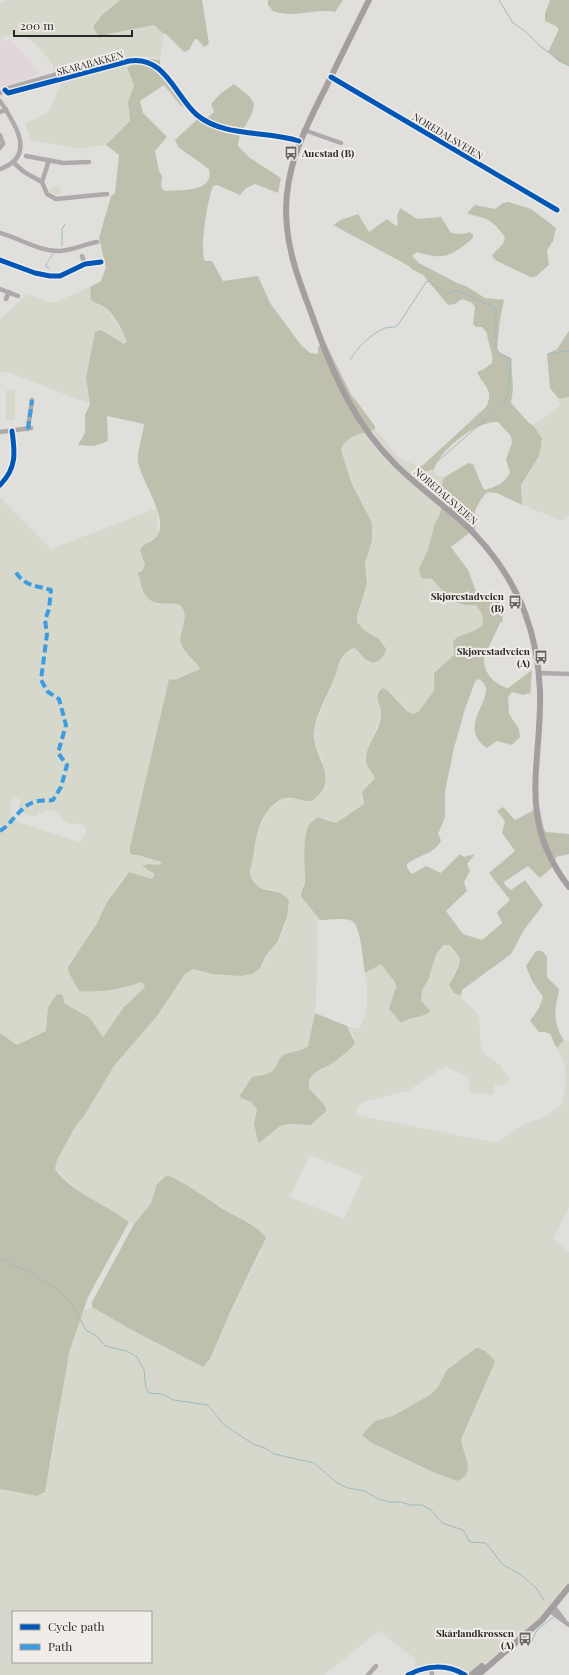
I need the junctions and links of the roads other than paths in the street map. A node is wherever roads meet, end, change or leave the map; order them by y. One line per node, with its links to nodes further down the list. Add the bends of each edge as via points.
1 (369, 0): 3 (main road, NOREDALSVEIEN)
2 (86, 66): 4 (street, SKARABAKKEN)
3 (331, 77): 8 (main road, NOREDALSVEIEN); 20 (street, NOREDALSVEIEN)
4 (2, 91): 10 (street, SKARABAKKEN, via 8,94 129,61 142,61 150,63 162,72 191,109 207,121 231,129)
5 (0, 101): 6 (street)
6 (6, 109): 7 (street); 15 (street, via 20,134 19,152)
7 (0, 112)
8 (304, 130): 10 (main road, NOREDALSVEIEN); 11 (street)
9 (0, 135): 12 (street, via 3,144)
10 (299, 141): 35 (main road, NOREDALSVEIEN, via 287,190 288,240 296,270 336,379 356,416 382,450 472,531 496,560 512,585 525,614)
11 (341, 143)
12 (0, 148)
13 (26, 156): 14 (street)
14 (49, 160): 16 (street, via 69,164); 18 (street)
15 (12, 162): 17 (street); 18 (street)
16 (89, 162)
17 (0, 169)
18 (42, 182): 19 (street, via 47,194 56,199)
19 (107, 194)
20 (556, 210)
21 (0, 233): 22 (street, via 53,251)
22 (97, 242)
23 (82, 256): 26 (street)
24 (0, 260): 26 (street, via 36,274 50,276 63,275)
25 (101, 262): 26 (street)
26 (85, 264)
27 (0, 289): 28 (street)
28 (9, 292): 29 (street); 30 (street)
29 (18, 296)
30 (6, 299)
31 (32, 400): 32 (street, via 30,428)
32 (12, 431): 33 (street); 34 (street, via 14,465)
33 (0, 432)
34 (0, 485)
35 (539, 673): 36 (street); 37 (main road, NOREDALSVEIEN, via 535,806 545,846)
36 (569, 674)
37 (569, 887)
38 (569, 1587): 39 (main road)
39 (552, 1609): 40 (street); 41 (main road)
40 (569, 1624)
41 (505, 1650): 49 (main road); 50 (main road)
42 (376, 1666): 45 (street)
43 (431, 1668): 44 (street, via 444,1667); 46 (street); 47 (street)
44 (457, 1673): 48 (street)
45 (368, 1675)
46 (408, 1675)
47 (432, 1675)
48 (465, 1675)
49 (471, 1675)
50 (478, 1675)

